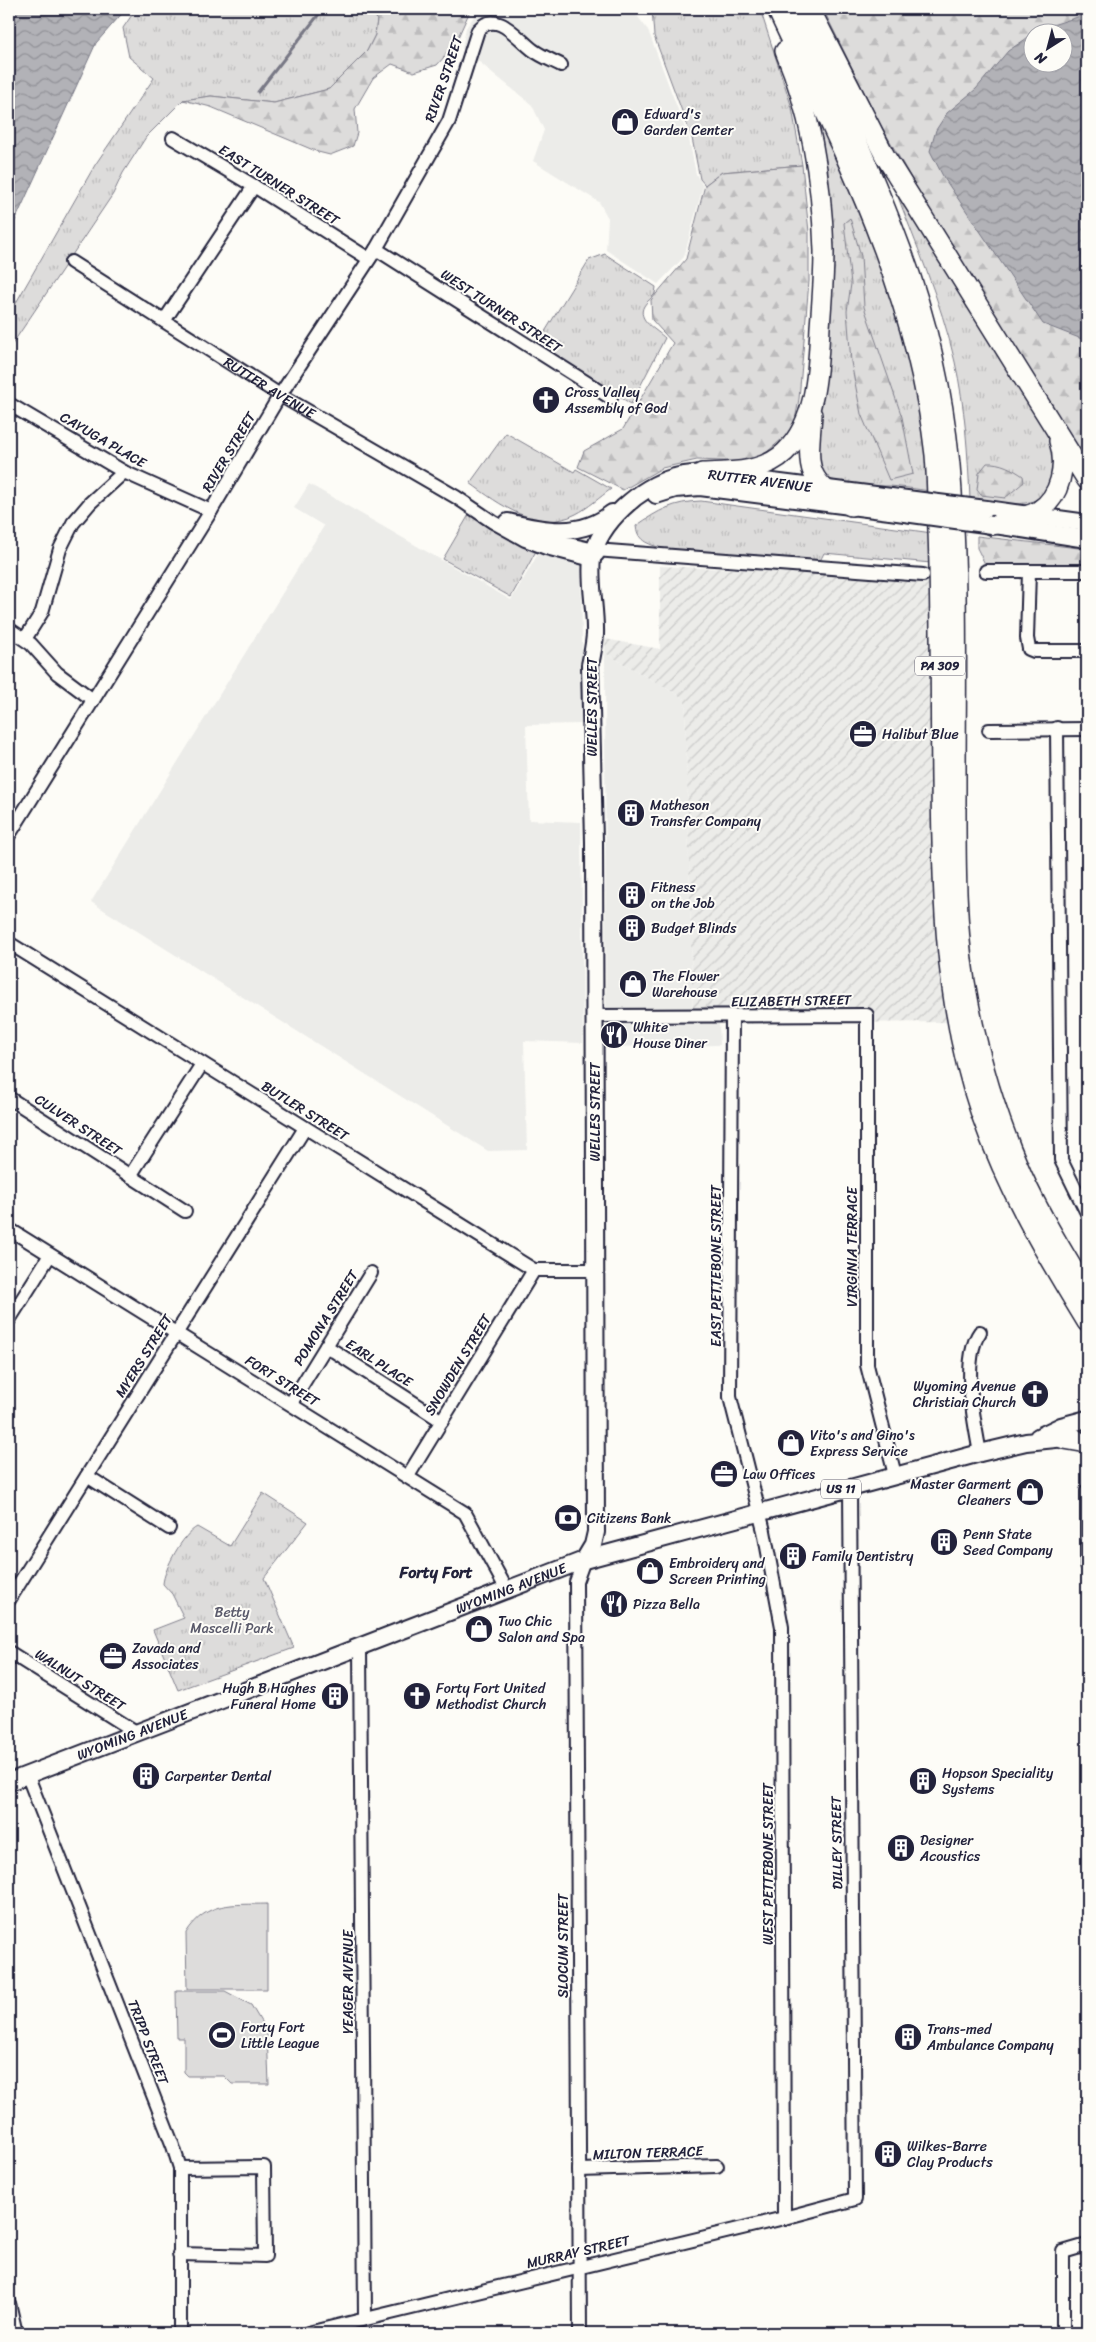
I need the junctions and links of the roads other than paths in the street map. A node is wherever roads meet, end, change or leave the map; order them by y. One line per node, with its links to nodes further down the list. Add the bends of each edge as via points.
1 (767, 9): 12 (highway, via 800,96 822,212 822,288)
2 (777, 9): 60 (highway, PA 309, via 880,235 901,296 922,379 936,476 946,952 968,1066 981,1113 1021,1208)
3 (797, 9): 58 (highway, PA 309, via 902,250 927,331 950,465 955,573 956,853 965,981 976,1033 1004,1130 1046,1222)
4 (810, 9): 15 (highway, via 885,156)
5 (561, 65): 8 (street, RIVER STREET, via 539,54 504,25 483,24 474,38 449,121)
6 (173, 138): 7 (street, EAST TURNER STREET)
7 (254, 186): 8 (street, EAST TURNER STREET); 10 (street)
8 (372, 254): 11 (street, RIVER STREET); 13 (street, WEST TURNER STREET)
9 (71, 262): 10 (street, RUTTER AVENUE)
10 (164, 321): 11 (street, RUTTER AVENUE)
11 (280, 394): 22 (street, RUTTER AVENUE); 24 (street, RIVER STREET)
12 (814, 397): 17 (highway, via 797,437 775,459 753,469); 19 (highway, via 812,475)
13 (611, 398)
14 (9, 404): 16 (street, CAYUGA PLACE)
15 (1053, 423): 18 (highway); 25 (highway, via 1062,451 1062,473 1050,500)
16 (124, 472): 24 (street, CAYUGA PLACE); 36 (street, via 72,523 60,549 42,612)
17 (702, 473): 19 (main road, RUTTER AVENUE); 20 (main road, RUTTER AVENUE, via 675,477)
18 (1087, 480)
19 (824, 489): 21 (main road, RUTTER AVENUE); 23 (highway)
20 (637, 497): 27 (main road, via 602,521 576,530 544,530); 30 (main road, RUTTER AVENUE, via 608,525)
21 (891, 504): 23 (main road, RUTTER AVENUE); 26 (main road, RUTTER AVENUE, bridge)
22 (471, 506): 27 (street, RUTTER AVENUE); 30 (street, RUTTER AVENUE, via 525,540 560,552)
23 (852, 506): 30 (main road, RUTTER AVENUE, via 700,488 675,489 654,496 631,511 614,529)
24 (212, 511): 38 (street, RIVER STREET)
25 (1028, 515): 26 (highway); 28 (main road)
26 (989, 517): 29 (main road, RUTTER AVENUE)
27 (508, 522): 30 (street, RUTTER AVENUE)
28 (1087, 523)
29 (1087, 539)
30 (595, 558): 34 (street, RUTTER AVENUE); 45 (main road, WELLES STREET, via 595,637 590,665)
31 (986, 571): 32 (street)
32 (1028, 571): 33 (street); 37 (street, via 1029,649 1034,652)
33 (1087, 571)
34 (923, 575)
35 (9, 629): 36 (street)
36 (25, 640): 38 (street, via 57,673)
37 (1087, 651)
38 (93, 700): 42 (street, RIVER STREET)
39 (1057, 728): 40 (street); 41 (street); 51 (street, via 1061,1160)
40 (1087, 729)
41 (989, 730)
42 (9, 835)
43 (9, 944): 47 (street, BUTLER STREET)
44 (867, 1015): 46 (street, ELIZABETH STREET); 72 (street, VIRGINIA TERRACE, via 866,1355)
45 (594, 1016): 46 (street, ELIZABETH STREET); 56 (main road, WELLES STREET)
46 (732, 1017): 77 (street, EAST PETTEBONE STREET, via 730,1397)
47 (202, 1064): 49 (street, BUTLER STREET); 50 (street)
48 (9, 1098): 50 (street, CULVER STREET)
49 (305, 1128): 55 (street, BUTLER STREET); 62 (street, MYERS STREET)
50 (130, 1176): 52 (street, CULVER STREET)
51 (1086, 1206)
52 (186, 1211)
53 (9, 1229): 54 (street, FORT STREET)
54 (50, 1255): 59 (street); 62 (street, FORT STREET)
55 (534, 1270): 56 (street); 66 (street, SNOWDEN STREET)
56 (595, 1270): 80 (main road, WELLES STREET, via 596,1532)
57 (372, 1273): 63 (street, POMONA STREET)
58 (1087, 1292)
59 (9, 1320)
60 (1087, 1322)
61 (980, 1332): 71 (street, via 973,1343 971,1357 973,1406)
62 (176, 1334): 64 (street, FORT STREET); 73 (street, MYERS STREET)
63 (326, 1346): 64 (street, POMONA STREET); 66 (street, EARL PLACE)
64 (291, 1403): 74 (street, FORT STREET)
65 (1087, 1419): 69 (main road, WYOMING AVENUE / US 11, via 1061,1426)
66 (442, 1421): 74 (street, SNOWDEN STREET)
67 (1087, 1435): 68 (main road, WYOMING AVENUE / US 11)
68 (1064, 1439): 69 (main road, WYOMING AVENUE / US 11); 70 (highway)
69 (1026, 1442): 71 (main road, WYOMING AVENUE / US 11)
70 (1087, 1443)
71 (980, 1453): 72 (main road, WYOMING AVENUE / US 11)
72 (895, 1475): 75 (main road, WYOMING AVENUE / US 11)
73 (87, 1476): 79 (street); 83 (street, MYERS STREET)
74 (408, 1476): 82 (street, FORT STREET, via 465,1513)
75 (850, 1487): 77 (main road, WYOMING AVENUE / US 11); 92 (street, DILLEY STREET)
76 (1087, 1491): 78 (street)
77 (759, 1512): 80 (main road, WYOMING AVENUE / US 11); 93 (street, WEST PETTEBONE STREET, via 782,1627)
78 (1087, 1525): 81 (street)
79 (169, 1528)
80 (584, 1560): 82 (main road, WYOMING AVENUE / US 11); 91 (street, SLOCUM STREET, via 576,1582)
81 (1087, 1565)
82 (507, 1590): 84 (main road, WYOMING AVENUE / US 11)
83 (9, 1600)
84 (360, 1646): 86 (main road, WYOMING AVENUE / US 11); 98 (street, YEAGER AVENUE)
85 (9, 1652): 86 (street, WALNUT STREET)
86 (136, 1732): 87 (main road, WYOMING AVENUE / US 11)
87 (27, 1774): 88 (main road, WYOMING AVENUE / US 11); 90 (street, TRIPP STREET)
88 (9, 1782)
89 (717, 2166): 91 (street, MILTON TERRACE)
90 (180, 2168): 95 (street, TRIPP STREET); 95 (street, via 264,2167 264,2256)
91 (579, 2170): 96 (street, SLOCUM STREET)
92 (855, 2198): 93 (street, MURRAY STREET)
93 (784, 2218): 96 (street, MURRAY STREET)
94 (1087, 2245): 103 (street, via 1063,2252)
95 (179, 2254): 100 (street, TRIPP STREET)
96 (580, 2267): 98 (street, MURRAY STREET); 102 (street, SLOCUM STREET)
97 (9, 2303): 99 (street)
98 (365, 2318): 101 (street, MURRAY STREET)
99 (16, 2333)
100 (180, 2333)
101 (308, 2333)
102 (580, 2333)
103 (1063, 2333)

